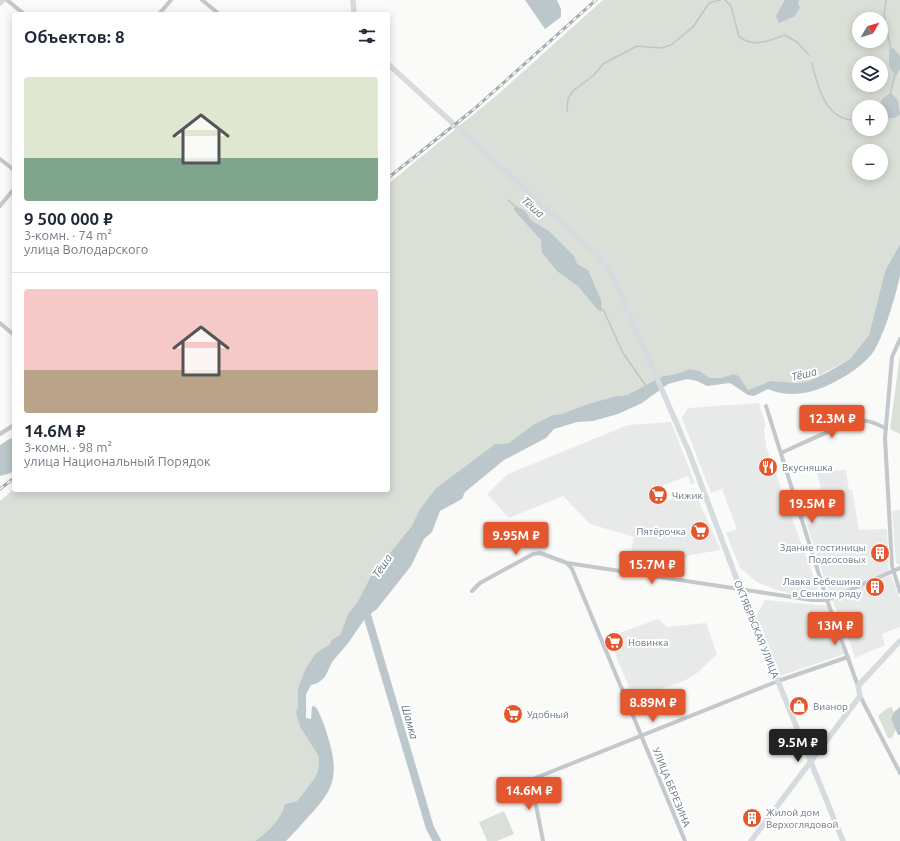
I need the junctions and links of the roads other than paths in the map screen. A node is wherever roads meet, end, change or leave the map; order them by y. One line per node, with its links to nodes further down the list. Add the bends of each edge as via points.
1 (3, 0): 6 (main road)
2 (7, 0): 7 (street)
3 (171, 0): 8 (street)
4 (202, 0): 9 (street)
5 (353, 0): 10 (main road)
6 (0, 3)
7 (22, 12)
8 (161, 12)
9 (217, 12)
10 (354, 12)
11 (390, 66): 27 (main road, ОКТЯБРЬСКАЯ УЛИЦА, via 598,256 612,275 689,452)
12 (0, 159): 13 (street)
13 (12, 168)
14 (12, 191): 15 (street)
15 (0, 206)
16 (0, 323): 17 (street)
17 (12, 334)
18 (900, 339): 21 (street, via 892,357)
19 (766, 406): 23 (street)
20 (12, 426): 22 (street)
21 (885, 428): 23 (street, via 861,421 838,428); 26 (street)
22 (0, 434)
23 (781, 453): 30 (street)
24 (567, 563): 27 (street); 28 (street, via 540,553 533,554 480,583); 36 (street, УЛИЦА БЕРЕЗИНА, via 572,569)
25 (900, 568): 26 (street)
26 (893, 571): 29 (street); 30 (street)
27 (740, 588): 30 (street, via 812,600); 33 (main road, ОКТЯБРЬСКАЯ УЛИЦА)
28 (472, 591)
29 (900, 592)
30 (828, 600): 32 (street)
31 (900, 640): 34 (main road)
32 (848, 657): 33 (street); 34 (street)
33 (778, 681): 36 (street); 37 (main road, ОКТЯБРЬСКАЯ УЛИЦА)
34 (858, 686): 35 (main road)
35 (860, 696): 37 (main road); 38 (street)
36 (642, 736): 39 (street, via 533,779); 40 (street, УЛИЦА БЕРЕЗИНА)
37 (811, 761): 41 (main road); 42 (main road, ОКТЯБРЬСКАЯ УЛИЦА)
38 (900, 774)
39 (543, 841)
40 (685, 841)
41 (751, 841)
42 (843, 841)

